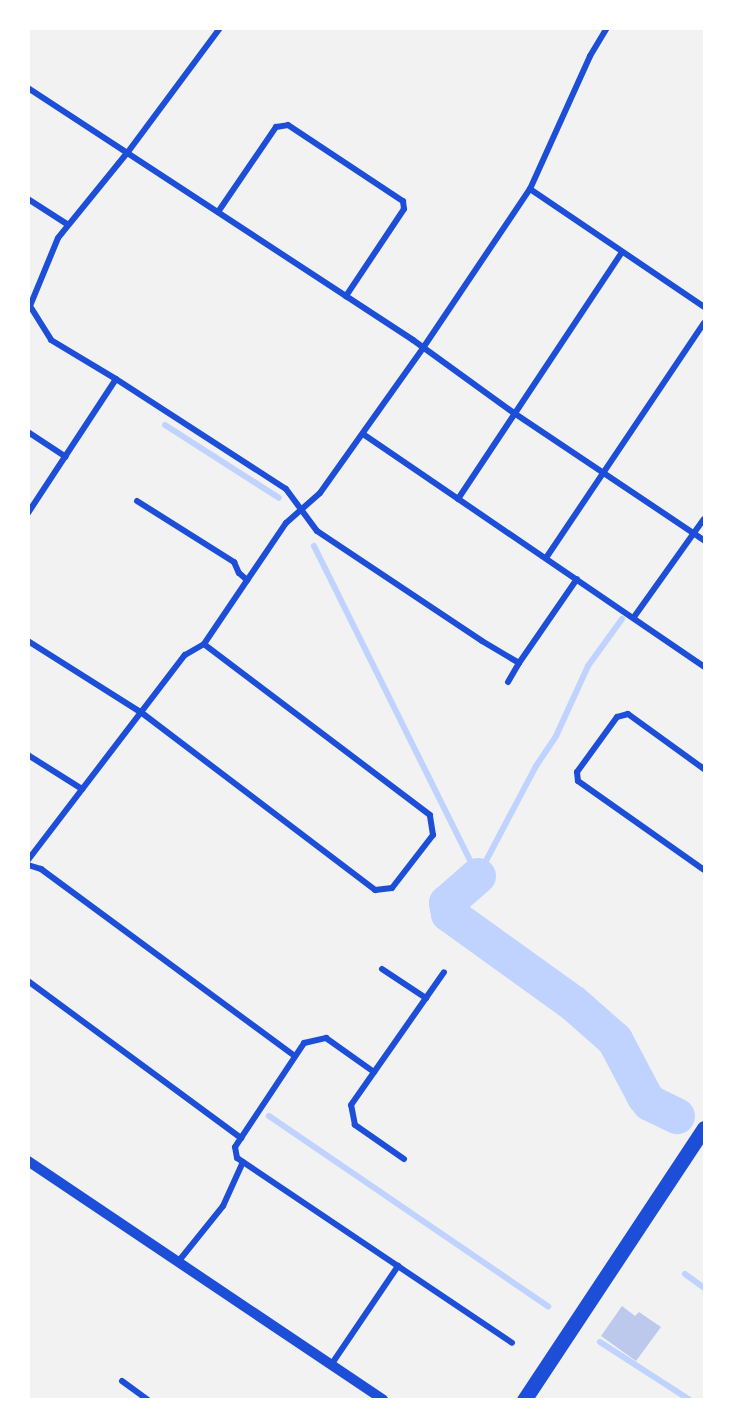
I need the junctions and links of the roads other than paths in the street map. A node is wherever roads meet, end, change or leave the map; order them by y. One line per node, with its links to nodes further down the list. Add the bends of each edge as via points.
1 (220, 28): 4 (street)
2 (607, 28): 5 (street, via 590,56)
3 (28, 87): 4 (street)
4 (127, 153): 7 (street); 8 (street)
5 (530, 189): 9 (street); 13 (street)
6 (28, 199): 8 (street)
7 (218, 212): 10 (street); 10 (street, via 276,127 288,125 403,201 404,209)
8 (67, 224): 14 (street, via 30,306 51,340)
9 (622, 252): 11 (street); 15 (street)
10 (346, 296): 13 (street)
11 (705, 307)
12 (705, 323): 19 (street)
13 (423, 348): 15 (street); 17 (street)
14 (116, 379): 18 (street); 22 (street, via 285,489)
15 (514, 413): 19 (street); 20 (street)
16 (28, 432): 18 (street)
17 (363, 434): 20 (street); 22 (street, via 320,493)
18 (66, 457): 23 (street)
19 (605, 472): 25 (street); 27 (street)
20 (458, 499): 27 (street)
21 (137, 501): 29 (street, via 234,562)
22 (302, 509): 29 (street, via 286,523); 33 (street, via 316,531)
23 (28, 513)
24 (705, 519): 25 (street)
25 (695, 534): 26 (street); 30 (street)
26 (705, 540)
27 (546, 558): 28 (street)
28 (577, 579): 30 (street); 33 (street)
29 (247, 580): 32 (street)
30 (634, 617): 34 (street)
31 (28, 642): 36 (street)
32 (204, 644): 36 (street, via 185,655); 36 (street, via 430,815 433,835 392,888 375,890)
33 (519, 663): 35 (street)
34 (705, 667)
35 (508, 682)
36 (142, 713): 39 (street)
37 (28, 755): 39 (street)
38 (705, 769): 42 (street, via 628,714 617,717 578,772 578,781)
39 (82, 789): 40 (street)
40 (28, 860)
41 (28, 865): 47 (street, via 41,869)
42 (705, 870)
43 (382, 969): 46 (street)
44 (444, 972): 46 (street)
45 (28, 981): 50 (street)
46 (426, 998): 48 (street)
47 (295, 1056): 48 (street, via 304,1043 326,1038); 50 (street)
48 (374, 1072): 51 (street, via 351,1105 355,1125)
49 (705, 1128): 61 (main road)
50 (241, 1138): 53 (street, via 235,1147 237,1158)
51 (404, 1159)
52 (28, 1161): 54 (street)
53 (243, 1162): 54 (street, via 223,1206); 55 (street)
54 (178, 1262): 57 (street)
55 (398, 1266): 56 (street); 57 (street)
56 (512, 1343)
57 (332, 1365): 60 (street)
58 (122, 1381): 59 (street)
59 (148, 1400)
60 (383, 1400)
61 (524, 1400)

